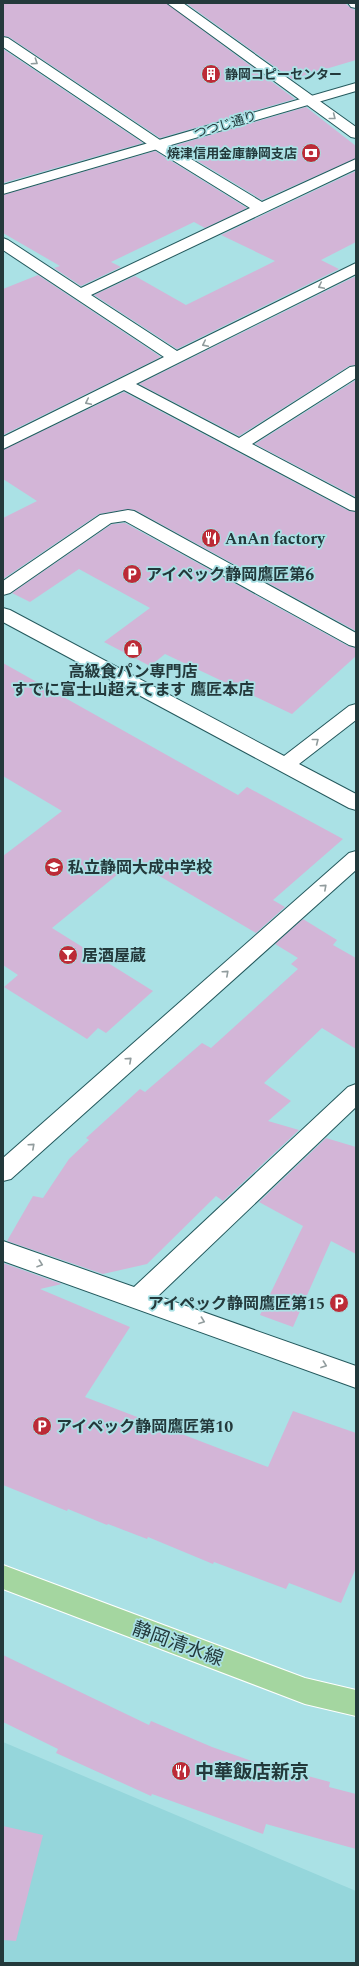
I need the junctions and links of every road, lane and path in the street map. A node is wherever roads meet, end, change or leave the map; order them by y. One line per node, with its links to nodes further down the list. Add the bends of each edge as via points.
1 (174, 3): 4 (street)
2 (3, 41): 6 (street, one-way to 6)
3 (356, 87): 4 (street, つつじ通り)
4 (310, 99): 5 (street, one-way to 5); 6 (street, つつじ通り)
5 (356, 134)
6 (158, 145): 8 (street, つつじ通り); 9 (street)
7 (356, 163): 9 (street)
8 (3, 190)
9 (261, 208): 12 (street)
10 (3, 243): 12 (street)
11 (356, 268): 13 (street, one-way to 13)
12 (80, 294): 13 (street)
13 (176, 358): 15 (street)
14 (356, 371): 17 (street)
15 (124, 384): 16 (street, one-way to 16); 17 (street)
16 (3, 444)
17 (239, 444): 18 (street)
18 (356, 506)
19 (3, 589): 21 (street, via 106,519 128,515)
20 (3, 614): 23 (street)
21 (356, 641)
22 (356, 710): 23 (street, one-way to 22)
23 (285, 765): 24 (street)
24 (356, 803)
25 (356, 858): 27 (street, one-way to 25)
26 (356, 1093): 29 (street)
27 (3, 1172)
28 (3, 1251): 29 (street, one-way to 29)
29 (139, 1298): 30 (street, one-way to 30)
30 (356, 1377)
31 (3, 1577): 32 (main road, 静岡清水線, via 306,1691)
32 (356, 1703)

